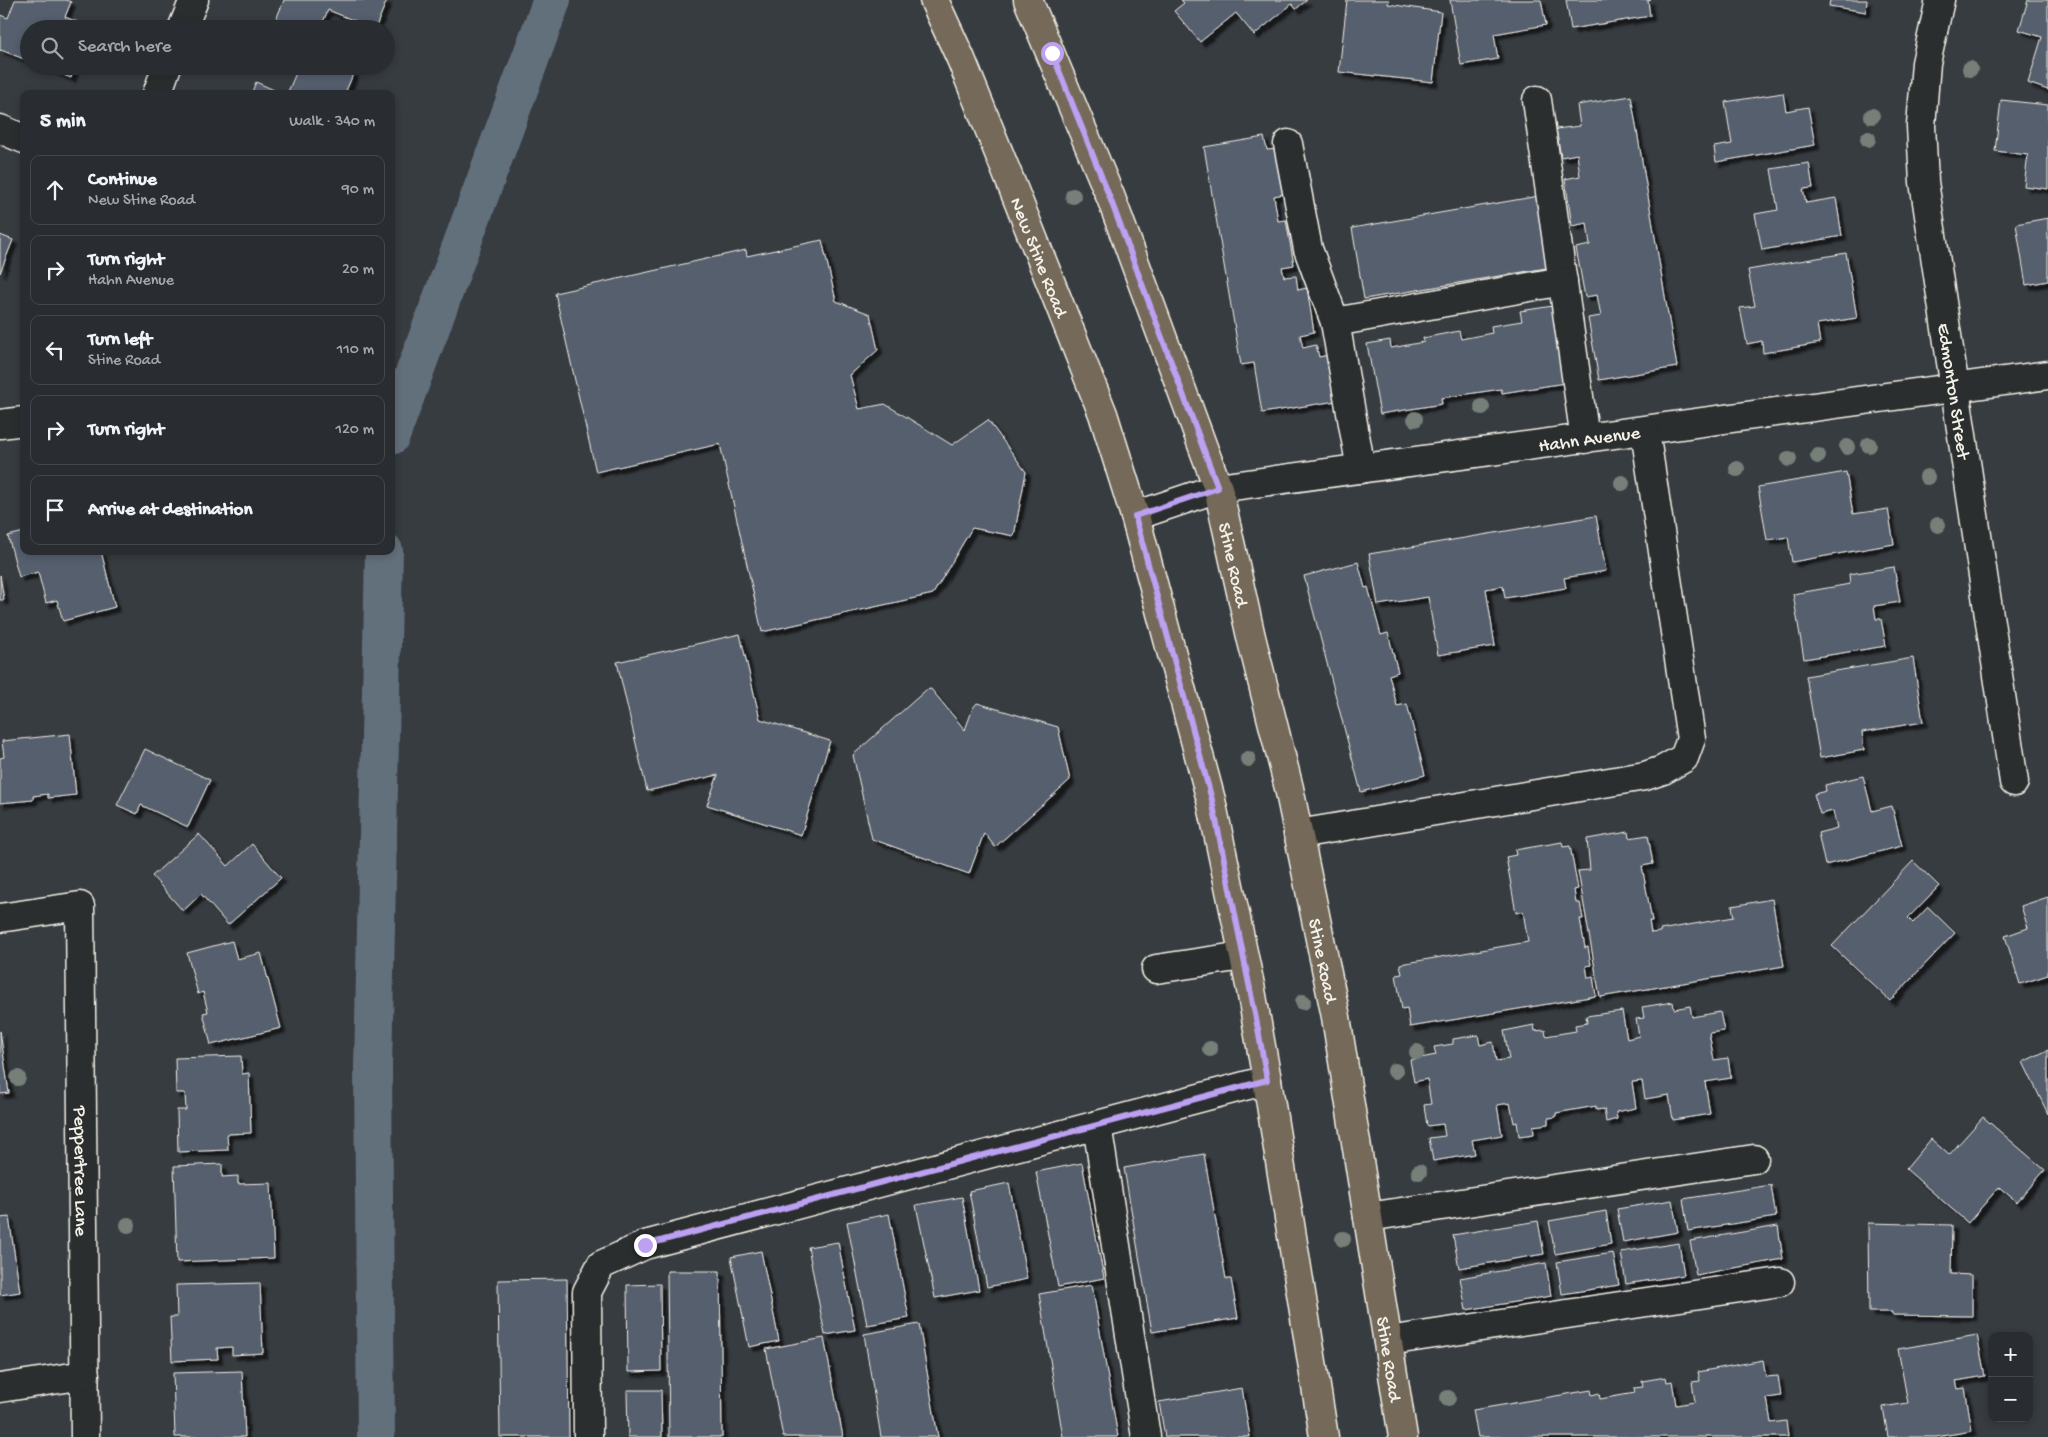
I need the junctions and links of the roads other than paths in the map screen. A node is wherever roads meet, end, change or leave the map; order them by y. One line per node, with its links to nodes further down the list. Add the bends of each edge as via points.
1 (194, 0): 5 (street)
2 (934, 0): 22 (main road, New Stine Road, via 1020,203 1103,414)
3 (1028, 0): 21 (main road, via 1110,198)
4 (1940, 0): 15 (street, Edmonton Street, via 1926,63 1921,126 1924,182)
5 (186, 20)
6 (164, 75): 7 (street)
7 (159, 90)
8 (1537, 100): 12 (street)
9 (0, 129): 10 (street)
10 (20, 137)
11 (1288, 144): 13 (street, via 1308,249)
12 (1563, 281): 13 (street); 19 (street)
13 (1335, 322): 20 (street)
14 (2048, 375): 15 (street, Hahn Avenue)
15 (1955, 389): 18 (street, Hahn Avenue); 23 (street, Edmonton Street)
16 (20, 422): 17 (street)
17 (0, 424)
18 (1645, 431): 19 (street, Hahn Avenue); 24 (street, via 1691,739 1684,758 1645,776)
19 (1585, 439): 20 (street, Hahn Avenue)
20 (1361, 469): 21 (street, Hahn Avenue)
21 (1218, 488): 22 (street, Hahn Avenue); 24 (main road, Stine Road)
22 (1135, 516): 26 (main road, via 1212,800)
23 (2014, 782)
24 (1298, 834): 31 (main road, Stine Road, via 1336,1017)
25 (0, 918): 34 (street, Peppertree Lane, via 80,906)
26 (1243, 956): 27 (street); 28 (main road)
27 (1156, 969)
28 (1267, 1080): 29 (street); 39 (main road)
29 (1097, 1125): 37 (street, via 645,1245 601,1265 587,1292); 38 (street)
30 (1754, 1159): 31 (street)
31 (1368, 1217): 33 (main road, Stine Road)
32 (1780, 1282): 33 (street)
33 (1388, 1341): 40 (main road, Stine Road)
34 (85, 1375): 35 (street); 36 (street, Peppertree Lane)
35 (0, 1388)
36 (85, 1437)
37 (588, 1437)
38 (1146, 1437)
39 (1324, 1437)
40 (1403, 1437)

